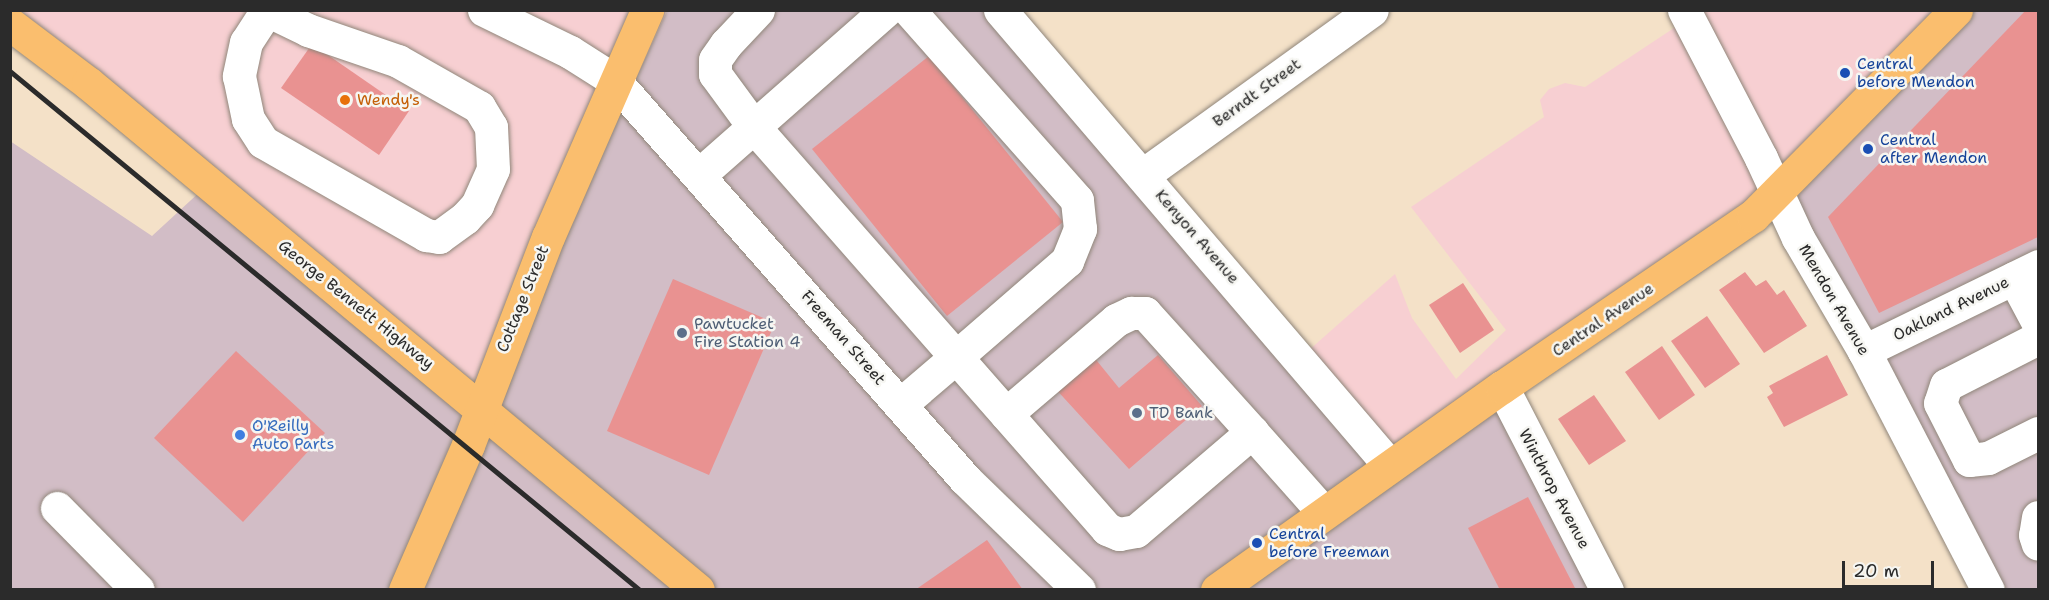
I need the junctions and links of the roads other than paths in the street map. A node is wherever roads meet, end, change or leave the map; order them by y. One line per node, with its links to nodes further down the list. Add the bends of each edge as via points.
1 (267, 10): 1 (street, via 246,42 239,76 248,119 263,142 426,235 439,237 465,218 477,205 493,169 491,127 479,107 398,61 308,30)
2 (484, 10): 12 (street, Freeman Street, via 570,52)
3 (647, 10): 12 (main road, Cottage Street)
4 (758, 10): 13 (street, via 715,60 715,74)
5 (886, 10): 13 (street)
6 (909, 10): 21 (street, via 1077,200 1080,229 1067,261)
7 (1000, 10): 15 (street, Kenyon Avenue)
8 (1371, 10): 15 (street, Berndt Street)
9 (1684, 10): 16 (street, Mendon Avenue)
10 (1956, 10): 16 (main road, Central Avenue)
11 (10, 24): 24 (main road, George Bennett Highway, via 88,83)
12 (614, 80): 14 (street, Freeman Street); 24 (main road, Cottage Street, via 506,340)
13 (754, 127): 14 (street); 21 (street)
14 (699, 175): 23 (street, Freeman Street)
15 (1143, 175): 28 (street, Kenyon Avenue)
16 (1777, 195): 20 (street, Mendon Avenue); 22 (main road, Central Avenue, via 1706,252)
17 (2026, 272): 18 (street); 20 (street, Oakland Avenue)
18 (2038, 323)
19 (2038, 338): 27 (street, via 1946,385 1940,403 1969,460 1988,458)
20 (1864, 351): 39 (street, Mendon Avenue)
21 (956, 357): 23 (street); 25 (street)
22 (1502, 387): 28 (main road, Central Avenue); 38 (street, Winthrop Avenue)
23 (901, 404): 36 (street, Freeman Street, via 965,479)
24 (482, 409): 34 (main road, Cottage Street); 35 (main road, George Bennett Highway)
25 (1006, 414): 26 (street, via 1116,320 1131,313 1145,313); 26 (street, via 1107,529 1119,534 1136,531)
26 (1252, 432): 30 (street)
27 (2038, 433)
28 (1390, 466): 30 (main road, Central Avenue)
29 (57, 508): 33 (street)
30 (1323, 512): 37 (main road, Central Avenue)
31 (2038, 517): 32 (street)
32 (2038, 544)
33 (138, 590)
34 (405, 590)
35 (698, 590)
36 (1079, 590)
37 (1217, 590)
38 (1606, 590)
39 (1988, 590)

